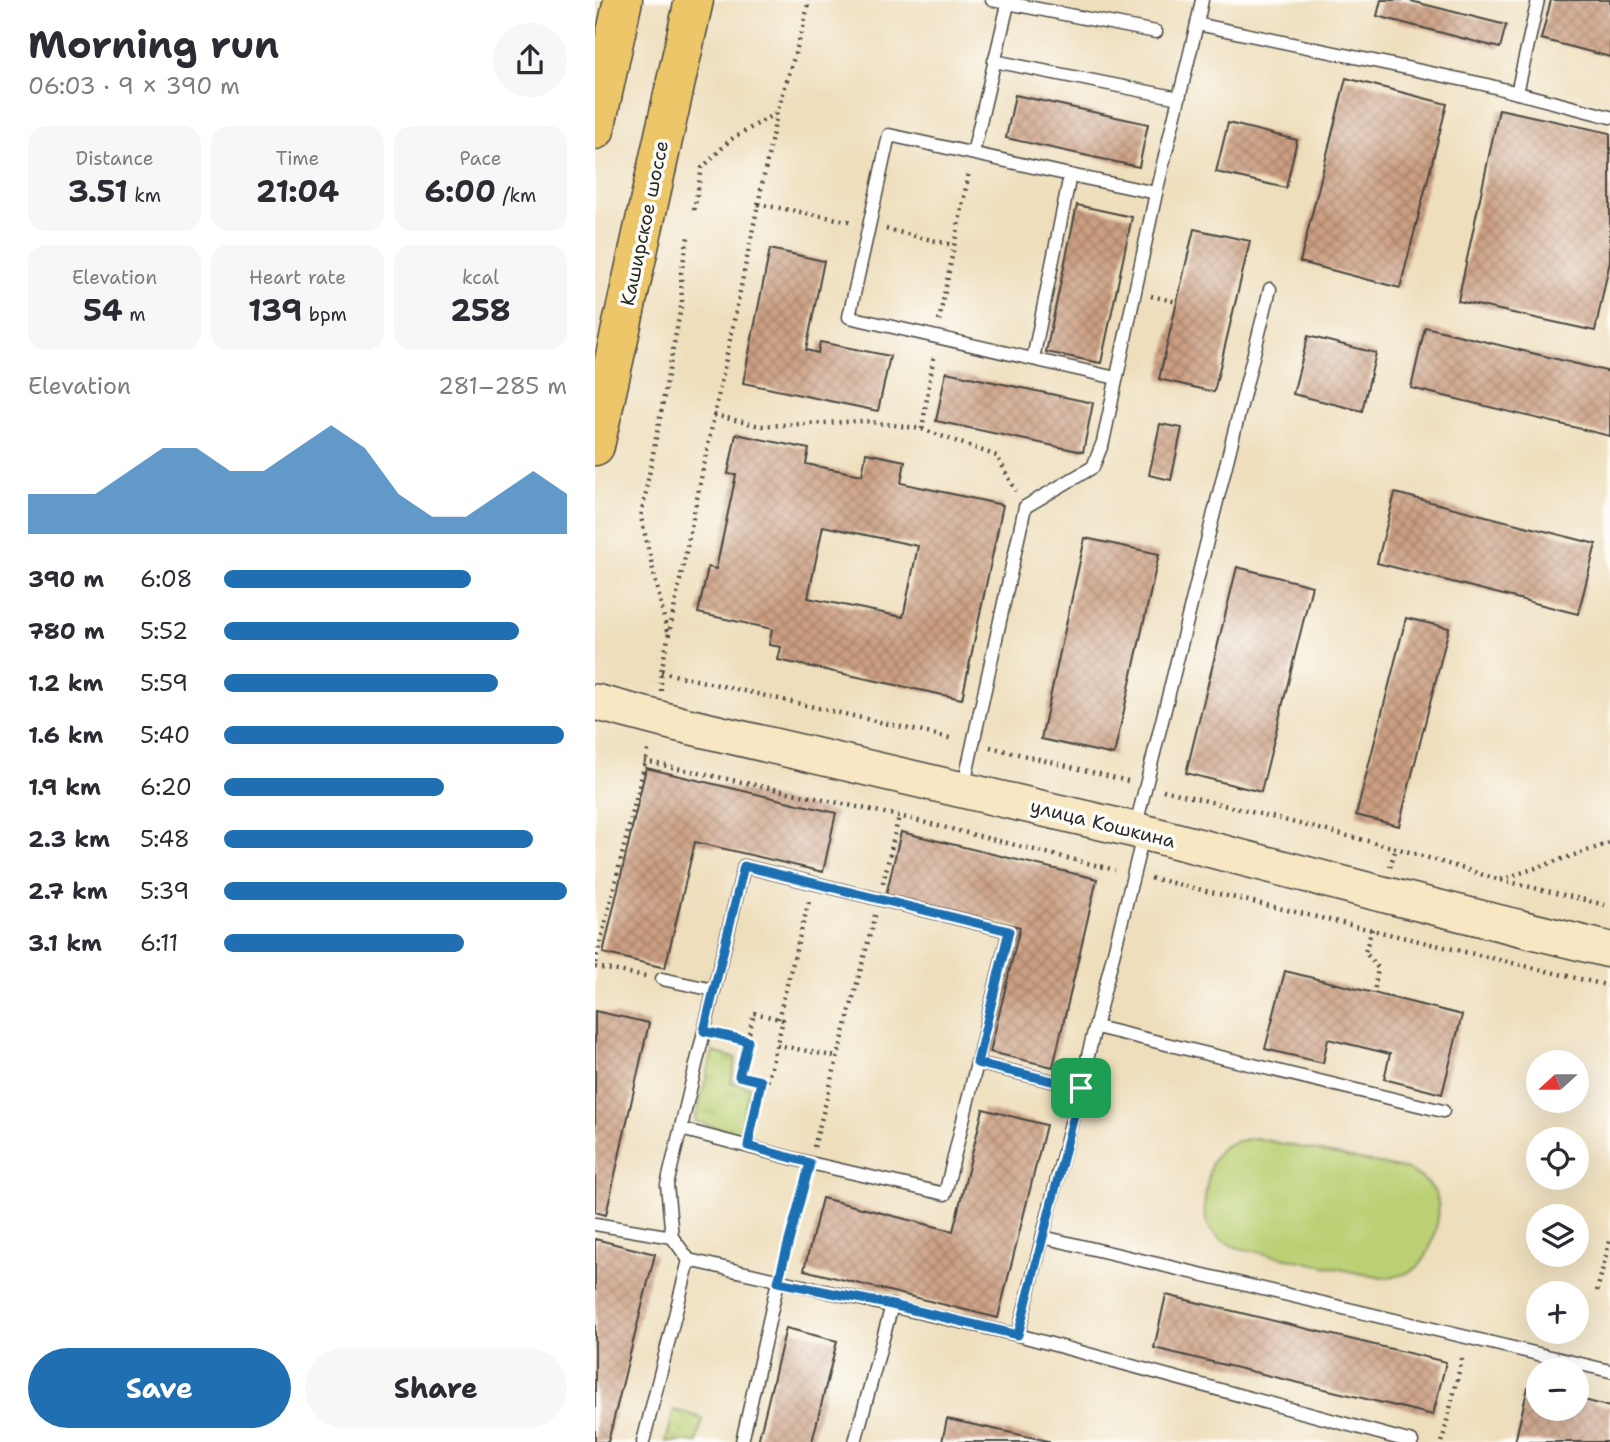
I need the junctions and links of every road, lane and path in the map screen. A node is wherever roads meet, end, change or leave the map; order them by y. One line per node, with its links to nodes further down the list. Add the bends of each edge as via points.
1 (623, 0): 15 (main road)
2 (694, 0): 29 (main road, Каширское шоссе)
3 (809, 0): 13 (path)
4 (992, 0): 7 (lane)
5 (1202, 0): 8 (lane)
6 (1538, 0): 11 (lane)
7 (1009, 2): 9 (lane); 10 (lane)
8 (1197, 24): 11 (lane); 12 (lane)
9 (1156, 32)
10 (994, 61): 12 (lane); 16 (lane)
11 (1517, 93): 14 (lane)
12 (1179, 98): 18 (lane)
13 (776, 113): 19 (path, via 730,140 702,168); 27 (path)
14 (1610, 117)
15 (595, 130)
16 (973, 153): 17 (lane); 24 (path); 24 (lane, via 889,135 849,317)
17 (1070, 175): 18 (lane); 25 (lane)
18 (1156, 194): 26 (lane)
19 (694, 210)
20 (688, 237): 31 (path, via 681,273 682,302 641,517)
21 (1270, 289): 36 (lane)
22 (1162, 299): 23 (path)
23 (1177, 302)
24 (936, 336): 25 (lane); 28 (path)
25 (1033, 359): 26 (lane)
26 (1116, 378): 30 (lane, via 1093,467)
27 (714, 415): 28 (path, via 760,426 865,421); 31 (path)
28 (922, 429): 30 (path, via 997,456)
29 (595, 446)
30 (1025, 507): 34 (lane)
31 (668, 635): 33 (path)
32 (595, 702): 33 (main road, улица Кошкина)
33 (656, 718): 34 (main road, улица Кошкина); 43 (path)
34 (963, 789): 36 (main road, улица Кошкина)
35 (899, 816): 39 (path)
36 (1139, 831): 41 (main road, улица Кошкина); 48 (lane)
37 (1500, 880): 40 (path)
38 (813, 883): 39 (lane); 45 (lane, via 744,866); 47 (path)
39 (879, 899): 52 (path); 53 (lane, via 1009,931)
40 (1610, 906)
41 (1610, 950)
42 (1365, 951): 46 (path, via 1378,968)
43 (595, 965): 44 (path)
44 (662, 979): 45 (lane)
45 (715, 990): 49 (lane)
46 (1374, 993)
47 (778, 1019): 50 (path, via 754,1013); 51 (path, via 783,1020)
48 (1097, 1027): 55 (lane); 56 (lane)
49 (704, 1031): 50 (path); 57 (lane)
50 (748, 1041): 54 (path, via 739,1076)
51 (777, 1045): 52 (path); 54 (path, via 767,1083)
52 (837, 1057): 59 (path)
53 (977, 1063): 55 (lane); 59 (lane, via 945,1194)
54 (761, 1081): 58 (path)
55 (1081, 1088): 62 (lane)
56 (1443, 1111)
57 (681, 1129): 58 (lane); 61 (lane, via 667,1185)
58 (748, 1146): 59 (lane)
59 (810, 1163): 65 (path)
60 (595, 1224): 61 (lane)
61 (672, 1237): 64 (lane)
62 (1043, 1237): 68 (lane); 69 (lane)
63 (1610, 1239): 66 (path)
64 (689, 1260): 65 (lane); 71 (lane)
65 (778, 1282): 67 (lane); 72 (lane)
66 (1597, 1291)
67 (892, 1305): 68 (lane); 73 (lane)
68 (1018, 1335): 74 (lane)
69 (1467, 1337): 70 (lane); 75 (path)
70 (1610, 1371)
71 (643, 1442)
72 (742, 1442)
73 (855, 1442)
74 (1412, 1442)
75 (1442, 1442)

